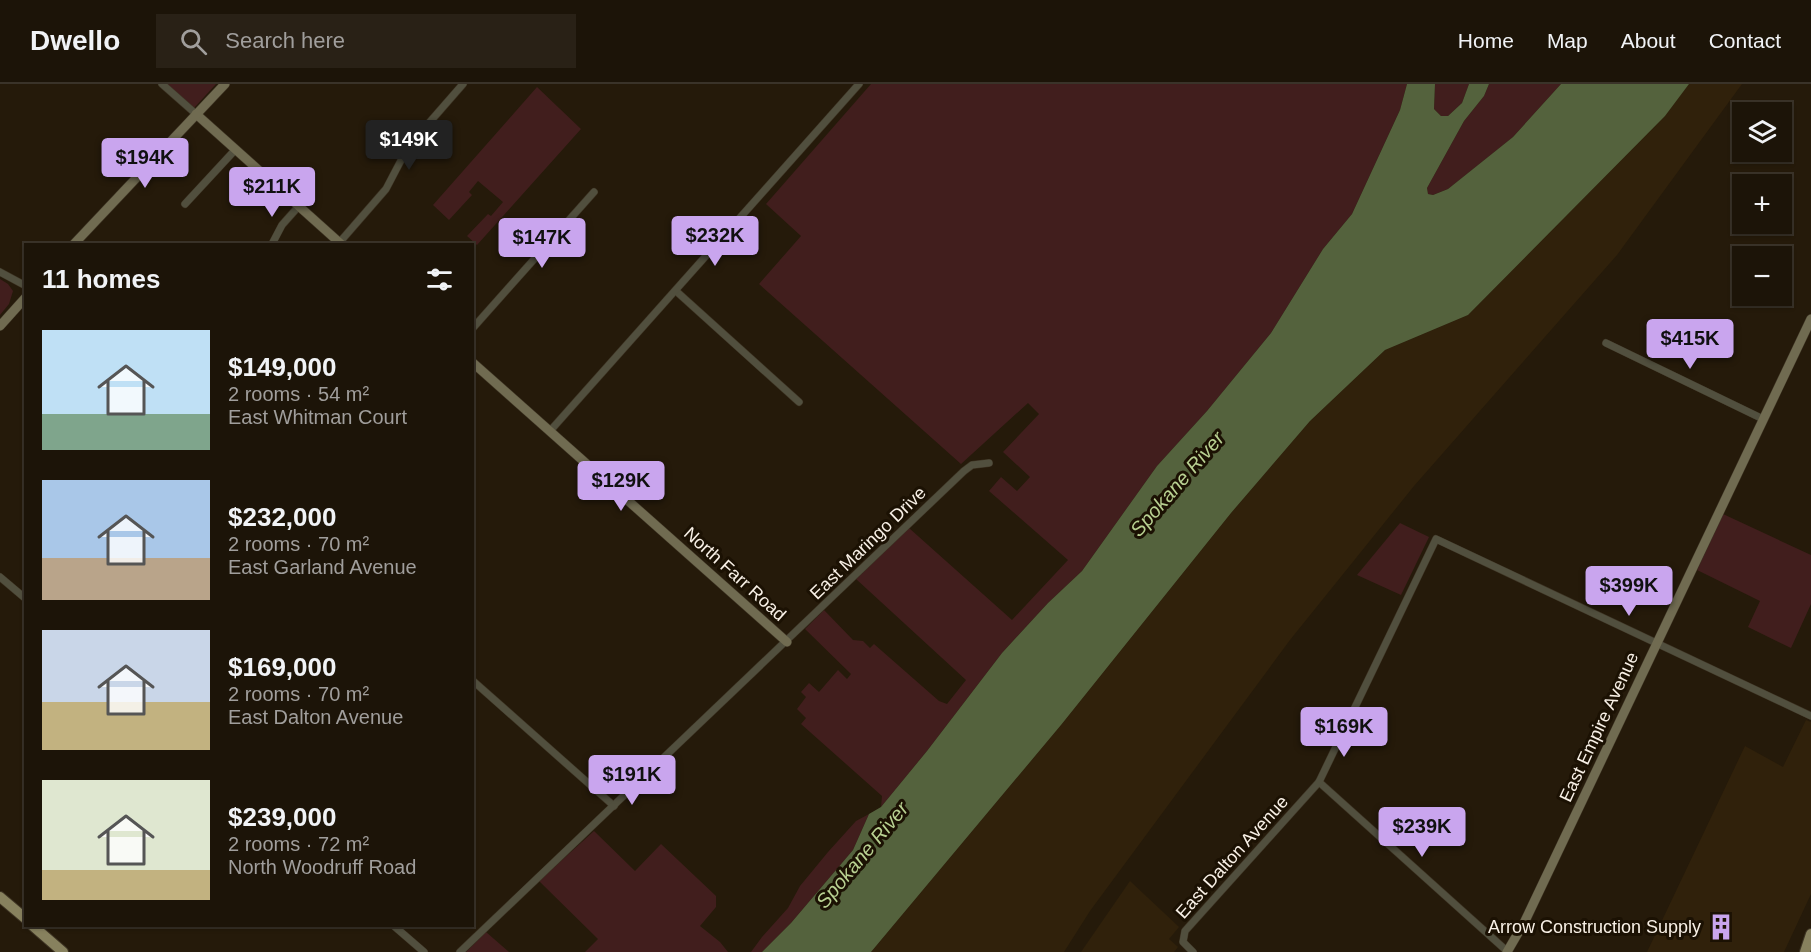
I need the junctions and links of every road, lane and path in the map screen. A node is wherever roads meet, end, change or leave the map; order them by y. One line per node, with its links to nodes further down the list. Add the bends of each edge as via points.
1 (162, 84): 5 (street)
2 (225, 84): 5 (street)
3 (463, 84): 13 (street, via 408,147 386,189)
4 (859, 84): 16 (street)
5 (196, 114): 6 (street); 10 (street)
6 (235, 150): 8 (street); 9 (street)
7 (594, 192): 20 (street)
8 (185, 204)
9 (298, 207): 11 (street); 12 (street)
10 (75, 243)
11 (273, 243)
12 (339, 243)
13 (341, 243)
14 (0, 272): 15 (street)
15 (24, 285)
16 (676, 291): 23 (street); 25 (street)
17 (24, 299): 19 (street)
18 (1811, 319): 24 (street, East Empire Avenue)
19 (0, 326)
20 (474, 327)
21 (1606, 343): 24 (street)
22 (474, 364): 25 (street, North Farr Road)
23 (799, 402)
24 (1763, 419): 30 (street, East Empire Avenue)
25 (550, 432): 29 (street, North Farr Road)
26 (989, 463): 29 (street, East Maringo Drive, via 972,465 964,471)
27 (0, 577): 28 (street)
28 (24, 597)
29 (787, 642): 34 (street, East Maringo Drive)
30 (1656, 643): 32 (street); 33 (street, East Dalton Avenue, via 1436,539); 43 (street, East Empire Avenue)
31 (474, 682): 34 (street)
32 (1811, 716)
33 (1319, 782): 42 (street, East Dalton Avenue, via 1187,929 1183,939); 43 (street)
34 (614, 806): 41 (street, East Maringo Drive)
35 (0, 897): 36 (main road)
36 (24, 917)
37 (34, 927): 39 (main road)
38 (395, 927): 40 (street)
39 (63, 952)
40 (424, 952)
41 (460, 952)
42 (1193, 952)
43 (1507, 952)

